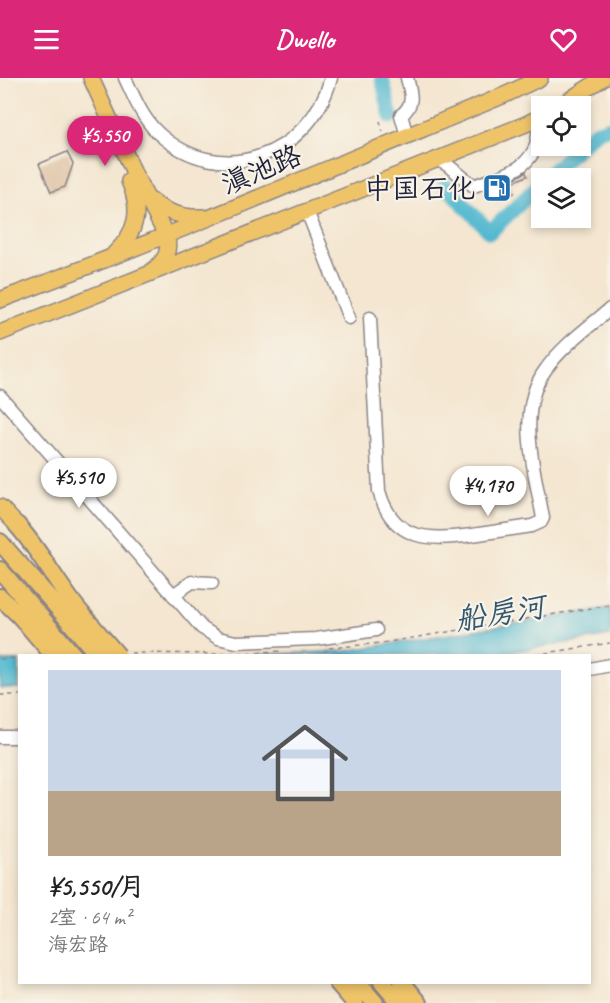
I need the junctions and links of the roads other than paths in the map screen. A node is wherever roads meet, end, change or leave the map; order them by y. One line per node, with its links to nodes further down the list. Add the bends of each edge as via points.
1 (82, 78): 17 (main road, via 137,204 129,236)
2 (91, 78): 13 (main road)
3 (125, 78): 4 (street, via 150,125 167,140 197,156 230,161 263,156 293,139 316,113)
4 (332, 78)
5 (407, 78): 10 (street, via 411,102 400,115)
6 (540, 78): 10 (main road, 滇池路)
7 (603, 78): 8 (main road)
8 (575, 96)
9 (531, 122): 12 (main road, 滇池路)
10 (407, 136): 15 (main road, 滇池路)
11 (531, 156): 12 (street, via 524,166 474,186)
12 (435, 159): 14 (main road, 滇池路)
13 (147, 198): 15 (main road, via 182,216); 16 (main road)
14 (307, 211): 18 (main road, 滇池路); 21 (street)
15 (215, 216): 16 (main road, 滇池路)
16 (166, 235): 17 (main road, 滇池路); 18 (main road, via 167,253)
17 (108, 259): 19 (main road, 滇池路)
18 (147, 275): 23 (main road, 滇池路)
19 (0, 300)
20 (610, 309): 22 (street, via 562,350 536,388 530,425 541,522 442,539 412,534 383,506)
21 (349, 318)
22 (370, 318)
23 (0, 333)
24 (0, 396): 31 (street)
25 (0, 507): 26 (main road)
26 (17, 525): 32 (highway, via 62,588)
27 (0, 542): 32 (highway)
28 (0, 570): 33 (highway)
29 (213, 583): 31 (street, via 192,582)
30 (0, 597): 33 (highway)
31 (177, 600): 34 (street, via 202,628 218,638 236,642 316,639)
32 (73, 615): 37 (highway, bridge); 38 (highway, bridge)
33 (41, 629): 35 (highway); 36 (highway)
34 (376, 630)
35 (53, 654)
36 (72, 654)
37 (98, 654)
38 (116, 654)
39 (610, 665): 40 (street)
40 (591, 669)
41 (0, 737): 42 (street)
42 (18, 737)
43 (339, 984): 47 (highway)
44 (359, 984): 48 (highway)
45 (384, 984): 49 (highway)
46 (404, 984): 50 (highway)
47 (355, 1003)
48 (375, 1003)
49 (400, 1003)
50 (419, 1003)

